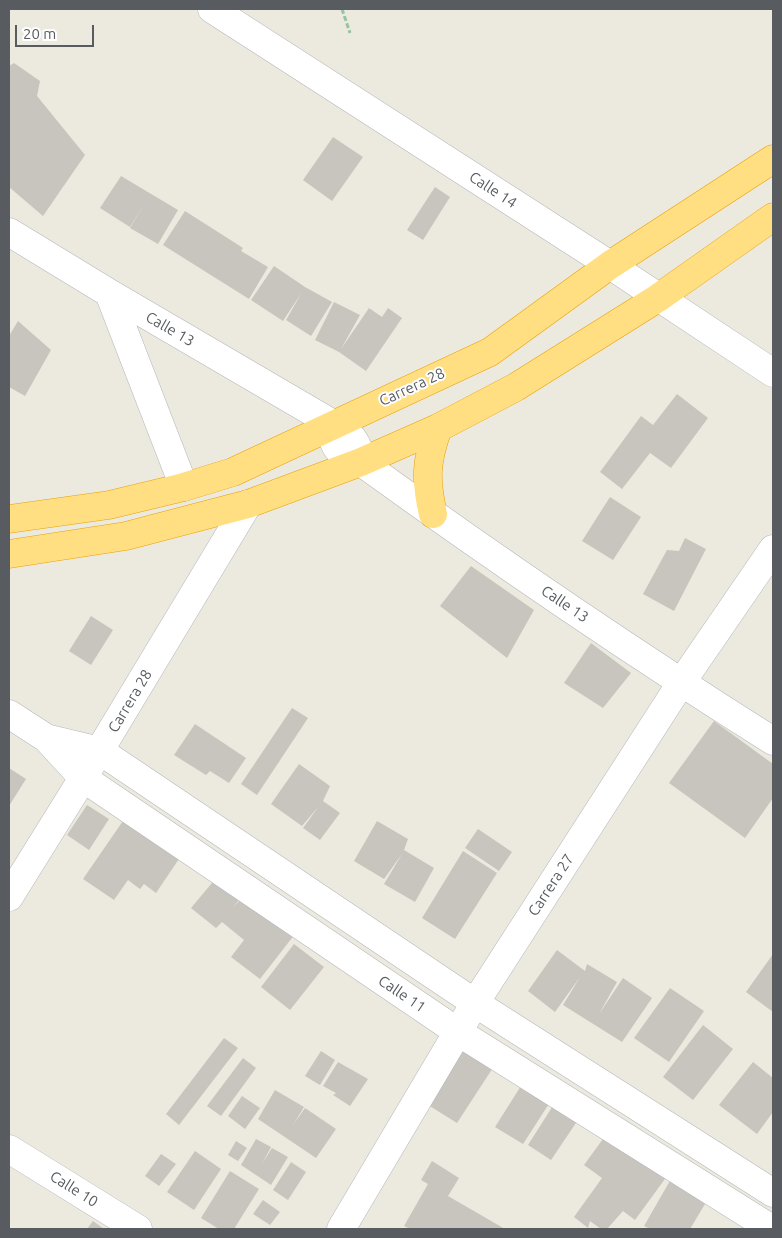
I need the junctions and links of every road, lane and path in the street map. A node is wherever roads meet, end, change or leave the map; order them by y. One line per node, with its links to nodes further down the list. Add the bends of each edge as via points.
1 (212, 9): 7 (street, Calle 14)
2 (342, 9): 3 (path)
3 (350, 33)
4 (773, 159): 7 (highway, Carrera 28)
5 (773, 217): 9 (highway)
6 (9, 232): 8 (street, Calle 13)
7 (610, 265): 9 (street, Calle 14); 11 (highway, Carrera 28, via 490,352)
8 (109, 293): 11 (street, Calle 13); 14 (street)
9 (658, 298): 10 (street, Calle 14); 12 (highway, via 516,387)
10 (773, 373)
11 (333, 424): 13 (street, Calle 13, via 331,433 337,450); 14 (highway, Carrera 28, via 233,472)
12 (438, 428): 13 (highway); 16 (highway, via 427,470)
13 (361, 462): 15 (highway); 16 (street, Calle 13)
14 (184, 487): 17 (highway, Carrera 28, via 109,506)
15 (248, 504): 19 (highway, via 126,536); 24 (street, Carrera 28)
16 (433, 514): 20 (street, Calle 13)
17 (9, 519)
18 (773, 548): 20 (street, Carrera 27)
19 (9, 554)
20 (681, 683): 23 (street, Calle 13); 27 (street, Carrera 27)
21 (9, 714): 22 (street, Calle 11)
22 (46, 738): 24 (street, Calle 11); 25 (street, Calle 11)
23 (773, 740)
24 (100, 751): 25 (street, Carrera 28); 27 (street, Calle 11)
25 (83, 778): 26 (street, Carrera 28); 28 (street, Calle 11)
26 (9, 897)
27 (475, 1003): 28 (street, Carrera 27); 30 (street, Calle 11)
28 (458, 1032): 31 (street, Calle 11); 33 (street, Carrera 27)
29 (9, 1148): 32 (street, Calle 10)
30 (773, 1193): 31 (street)
31 (760, 1226)
32 (138, 1229)
33 (342, 1229)

